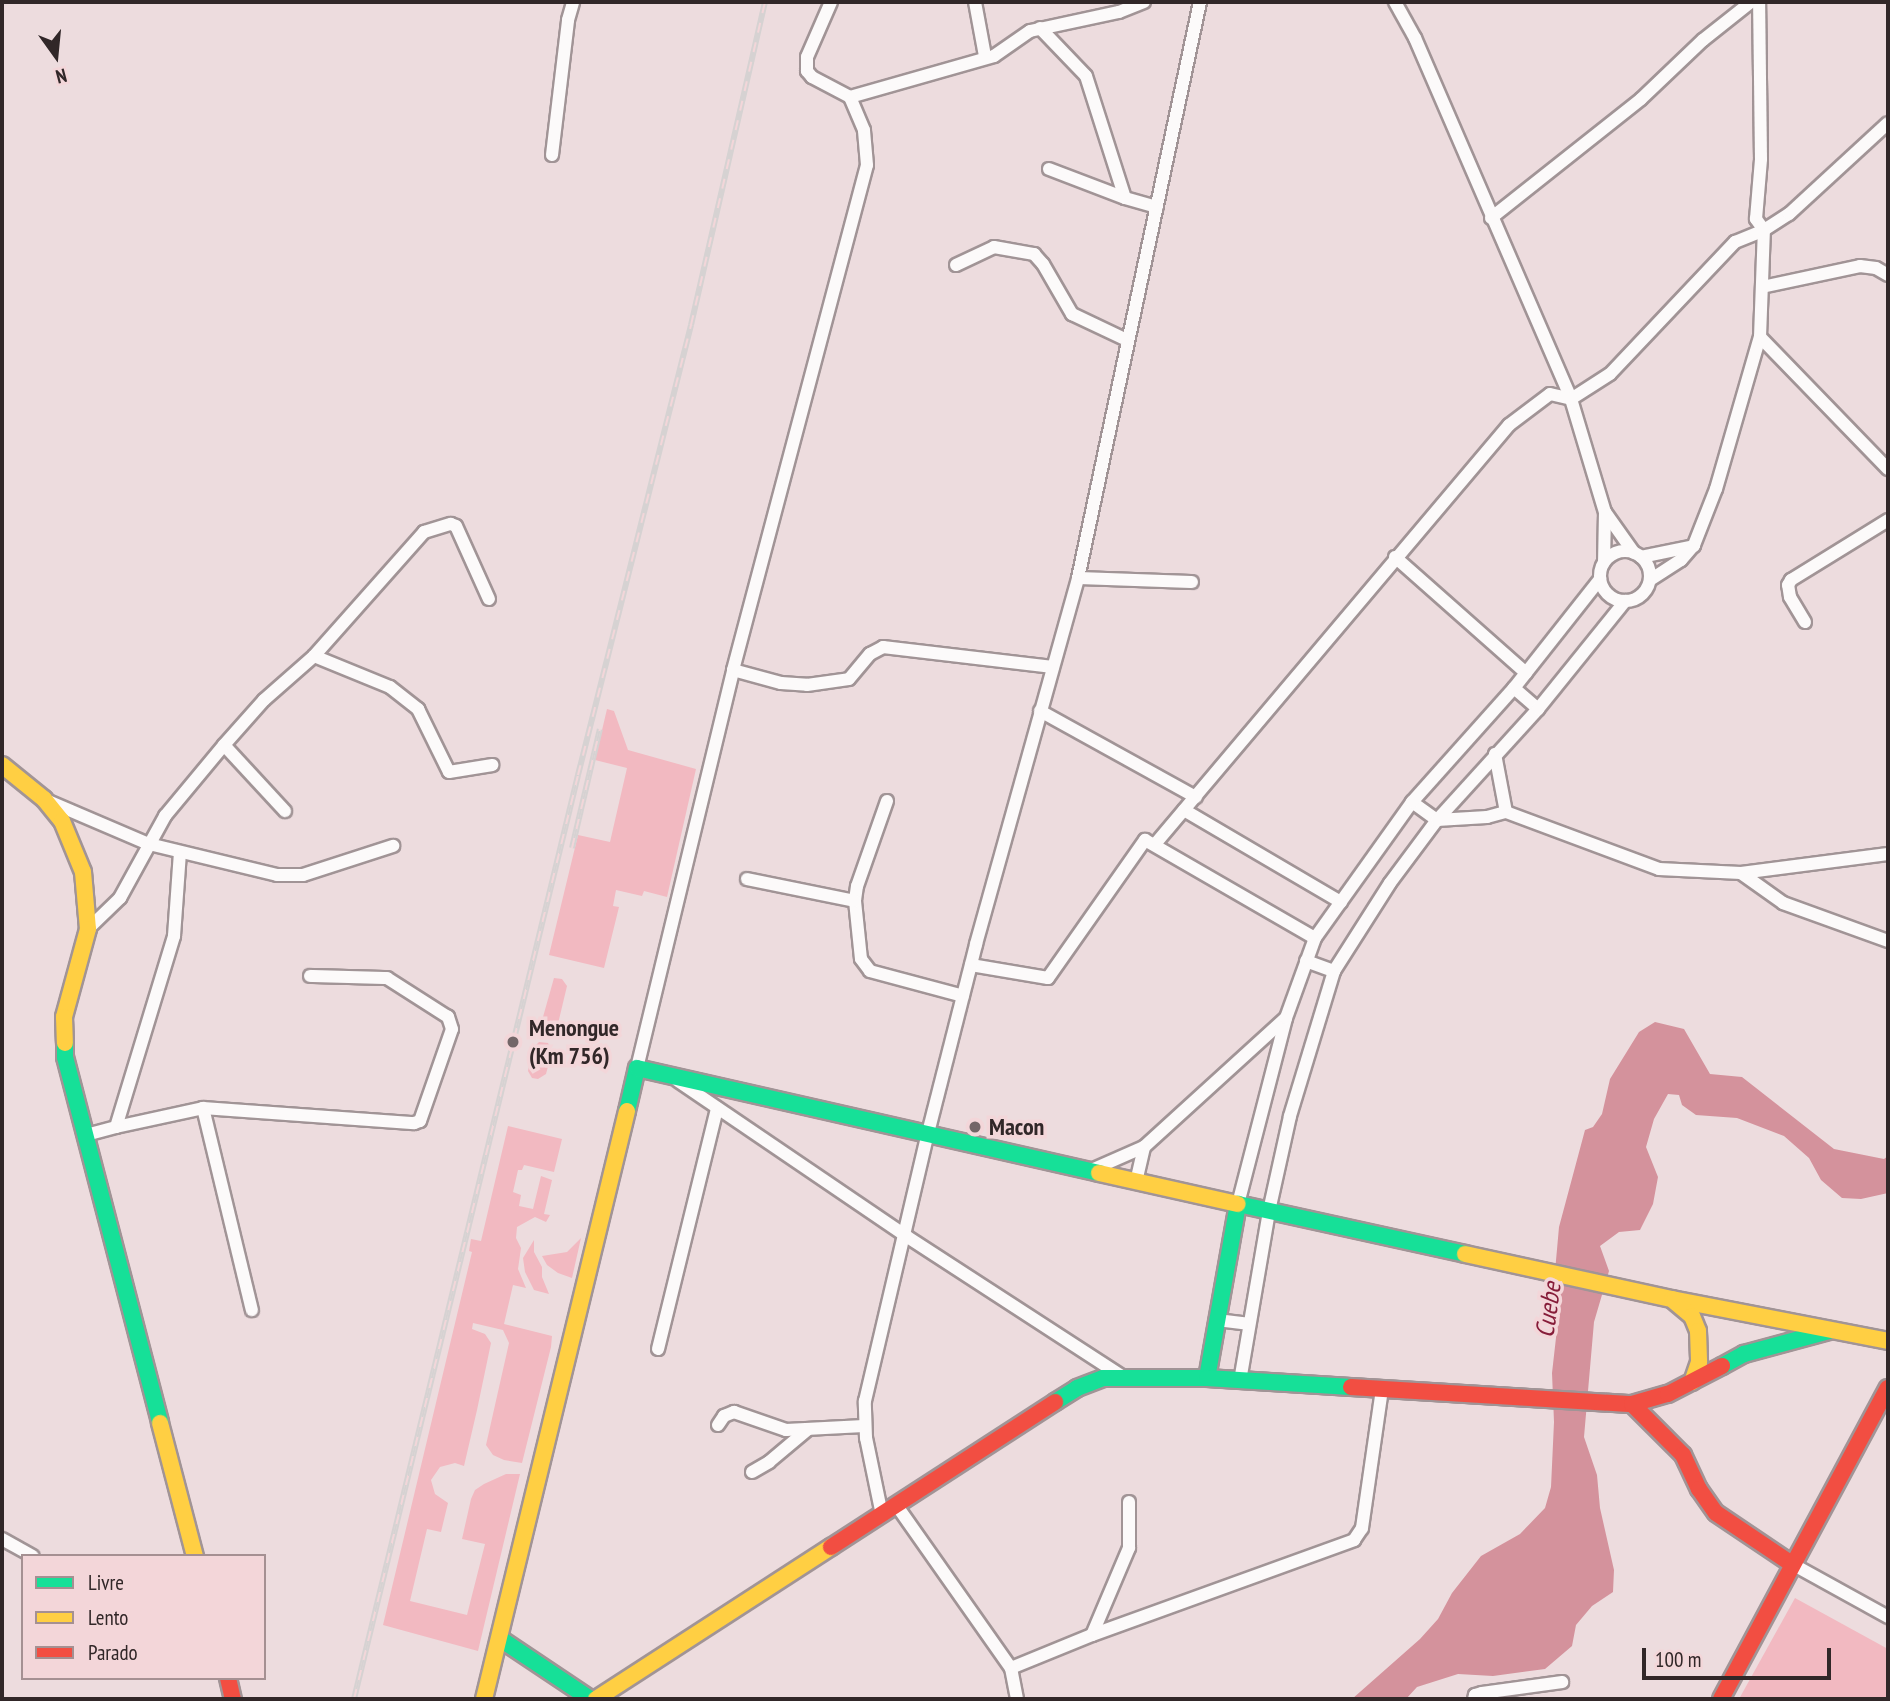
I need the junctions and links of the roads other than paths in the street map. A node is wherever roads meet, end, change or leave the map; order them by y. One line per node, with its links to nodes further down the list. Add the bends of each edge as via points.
1 (573, 2): 13 (street)
2 (831, 2): 11 (street, via 807,57 807,71)
3 (975, 2): 10 (street)
4 (1144, 2): 9 (street, via 1119,12)
5 (1200, 2): 16 (street)
6 (1395, 2): 17 (street, via 1415,38)
7 (1751, 2): 17 (street, via 1641,99)
8 (1759, 2): 18 (street, via 1761,159 1756,219)
9 (1040, 28): 10 (street, via 1019,36 994,56); 15 (street, via 1086,76)
10 (985, 56): 11 (street)
11 (850, 97): 41 (street, via 864,130 867,165)
12 (1888, 123): 18 (street, via 1789,214)
13 (552, 155)
14 (1049, 169): 15 (street)
15 (1125, 198): 16 (street)
16 (1157, 206): 23 (street)
17 (1491, 218): 24 (street)
18 (1764, 230): 21 (street); 24 (street, via 1735,242 1610,374)
19 (956, 265): 23 (street, via 994,247 1034,254 1072,314)
20 (1888, 275): 21 (street, via 1860,267)
21 (1762, 287): 22 (street)
22 (1760, 337): 25 (street); 28 (street)
23 (1128, 340): 32 (street)
24 (1571, 399): 26 (street); 30 (street, via 1550,394 1509,425)
25 (1888, 470)
26 (1605, 512): 29 (street); 31 (street)
27 (1888, 520): 38 (street, via 1791,580 1790,597)
28 (1695, 545): 29 (street); 34 (street)
29 (1638, 555): 31 (street, via 1617,552); 34 (street, via 1647,564)
30 (1395, 557): 42 (street); 50 (street)
31 (1604, 562): 33 (street)
32 (1077, 578): 35 (street); 40 (street)
33 (1600, 579): 37 (street, via 1608,595); 42 (street)
34 (1650, 580): 37 (street, via 1641,595)
35 (1192, 582)
36 (488, 599): 39 (street, via 456,526 431,528)
37 (1625, 601): 44 (street)
38 (1805, 622)
39 (314, 656): 46 (street, via 264,700); 49 (street, via 390,687 418,709 449,772)
40 (1053, 667): 41 (street, via 883,647 870,654 849,679 807,685 781,683); 45 (street)
41 (733, 670): 76 (street)
42 (1526, 673): 43 (street)
43 (1514, 688): 44 (street); 53 (street)
44 (1538, 709): 47 (street)
45 (1040, 711): 50 (street); 71 (street)
46 (224, 745): 55 (street); 58 (street, via 171,807)
47 (1495, 754): 56 (street); 57 (street)
48 (2, 765): 51 (main road)
49 (492, 765)
50 (1196, 797): 54 (street)
51 (44, 799): 58 (street); 67 (main road, via 75,845 83,872)
52 (887, 801): 65 (street)
53 (1412, 802): 57 (street); 66 (street)
54 (1184, 810): 59 (street); 66 (street)
55 (285, 811)
56 (1506, 812): 57 (street); 63 (street, via 1659,869)
57 (1437, 820): 72 (street)
58 (149, 844): 61 (street); 67 (street, via 120,898)
59 (1156, 844): 68 (street); 71 (street, via 1145,840 1048,978)
60 (393, 846): 61 (street, via 291,877)
61 (180, 852): 80 (street, via 174,936)
62 (1888, 854): 63 (street)
63 (1741, 873): 69 (street, via 1783,903)
64 (747, 878): 65 (street)
65 (855, 901): 74 (street, via 864,966)
66 (1341, 902): 68 (street)
67 (88, 929): 82 (main road, via 63,1031 65,1057)
68 (1315, 938): 70 (street)
69 (1888, 941)
70 (1306, 961): 72 (street); 75 (street)
71 (971, 965): 74 (street)
72 (1334, 971): 87 (street, via 1296,1094)
73 (310, 976): 78 (street, via 387,978 448,1017 452,1029 423,1117 414,1123)
74 (963, 996): 81 (street)
75 (1286, 1018): 83 (street); 86 (street)
76 (637, 1068): 77 (main road); 116 (main road)
77 (671, 1076): 79 (street); 81 (main road)
78 (203, 1108): 80 (street); 90 (street)
79 (717, 1108): 88 (street); 95 (street)
80 (117, 1127): 82 (street)
81 (928, 1133): 84 (main road); 88 (street)
82 (86, 1135): 112 (main road)
83 (1144, 1147): 84 (street); 85 (street)
84 (1089, 1171): 85 (main road)
85 (1136, 1182): 86 (main road)
86 (1238, 1204): 87 (main road); 91 (main road)
87 (1269, 1211): 89 (main road); 92 (street)
88 (906, 1236): 96 (street); 104 (street, via 865,1401)
89 (1672, 1299): 93 (main road); 99 (main road, via 1692,1316 1698,1331 1699,1363)
90 (252, 1310)
91 (1217, 1320): 92 (street); 97 (main road)
92 (1248, 1324): 98 (street)
93 (1829, 1331): 94 (main road); 99 (main road, via 1744,1354)
94 (1888, 1341)
95 (657, 1349)
96 (1120, 1376): 97 (main road); 108 (main road, via 1077,1388)
97 (1207, 1378): 98 (main road)
98 (1240, 1381): 101 (main road)
99 (1692, 1382): 102 (main road)
100 (1888, 1388): 113 (main road)
101 (1382, 1389): 102 (main road); 115 (street, via 1362,1528 1354,1540)
102 (1632, 1404): 113 (main road, via 1683,1455 1716,1513)
103 (718, 1425): 105 (street, via 734,1412 781,1429)
104 (864, 1426): 105 (street); 109 (street)
105 (807, 1430): 106 (street)
106 (752, 1472)
107 (1129, 1502): 115 (street, via 1129,1548)
108 (897, 1506): 109 (main road); 117 (street)
109 (882, 1515): 123 (main road)
110 (2, 1539): 111 (street)
111 (29, 1554)
112 (194, 1554)
113 (1792, 1564): 114 (street); 126 (main road)
114 (1888, 1617)
115 (1092, 1635): 117 (street)
116 (499, 1638): 121 (main road); 122 (main road)
117 (1011, 1668): 124 (street)
118 (228, 1680): 120 (main road)
119 (1562, 1682): 125 (street, via 1482,1693)
120 (233, 1699)
121 (484, 1699)
122 (590, 1699)
123 (596, 1699)
124 (1017, 1699)
125 (1474, 1699)
126 (1721, 1699)

